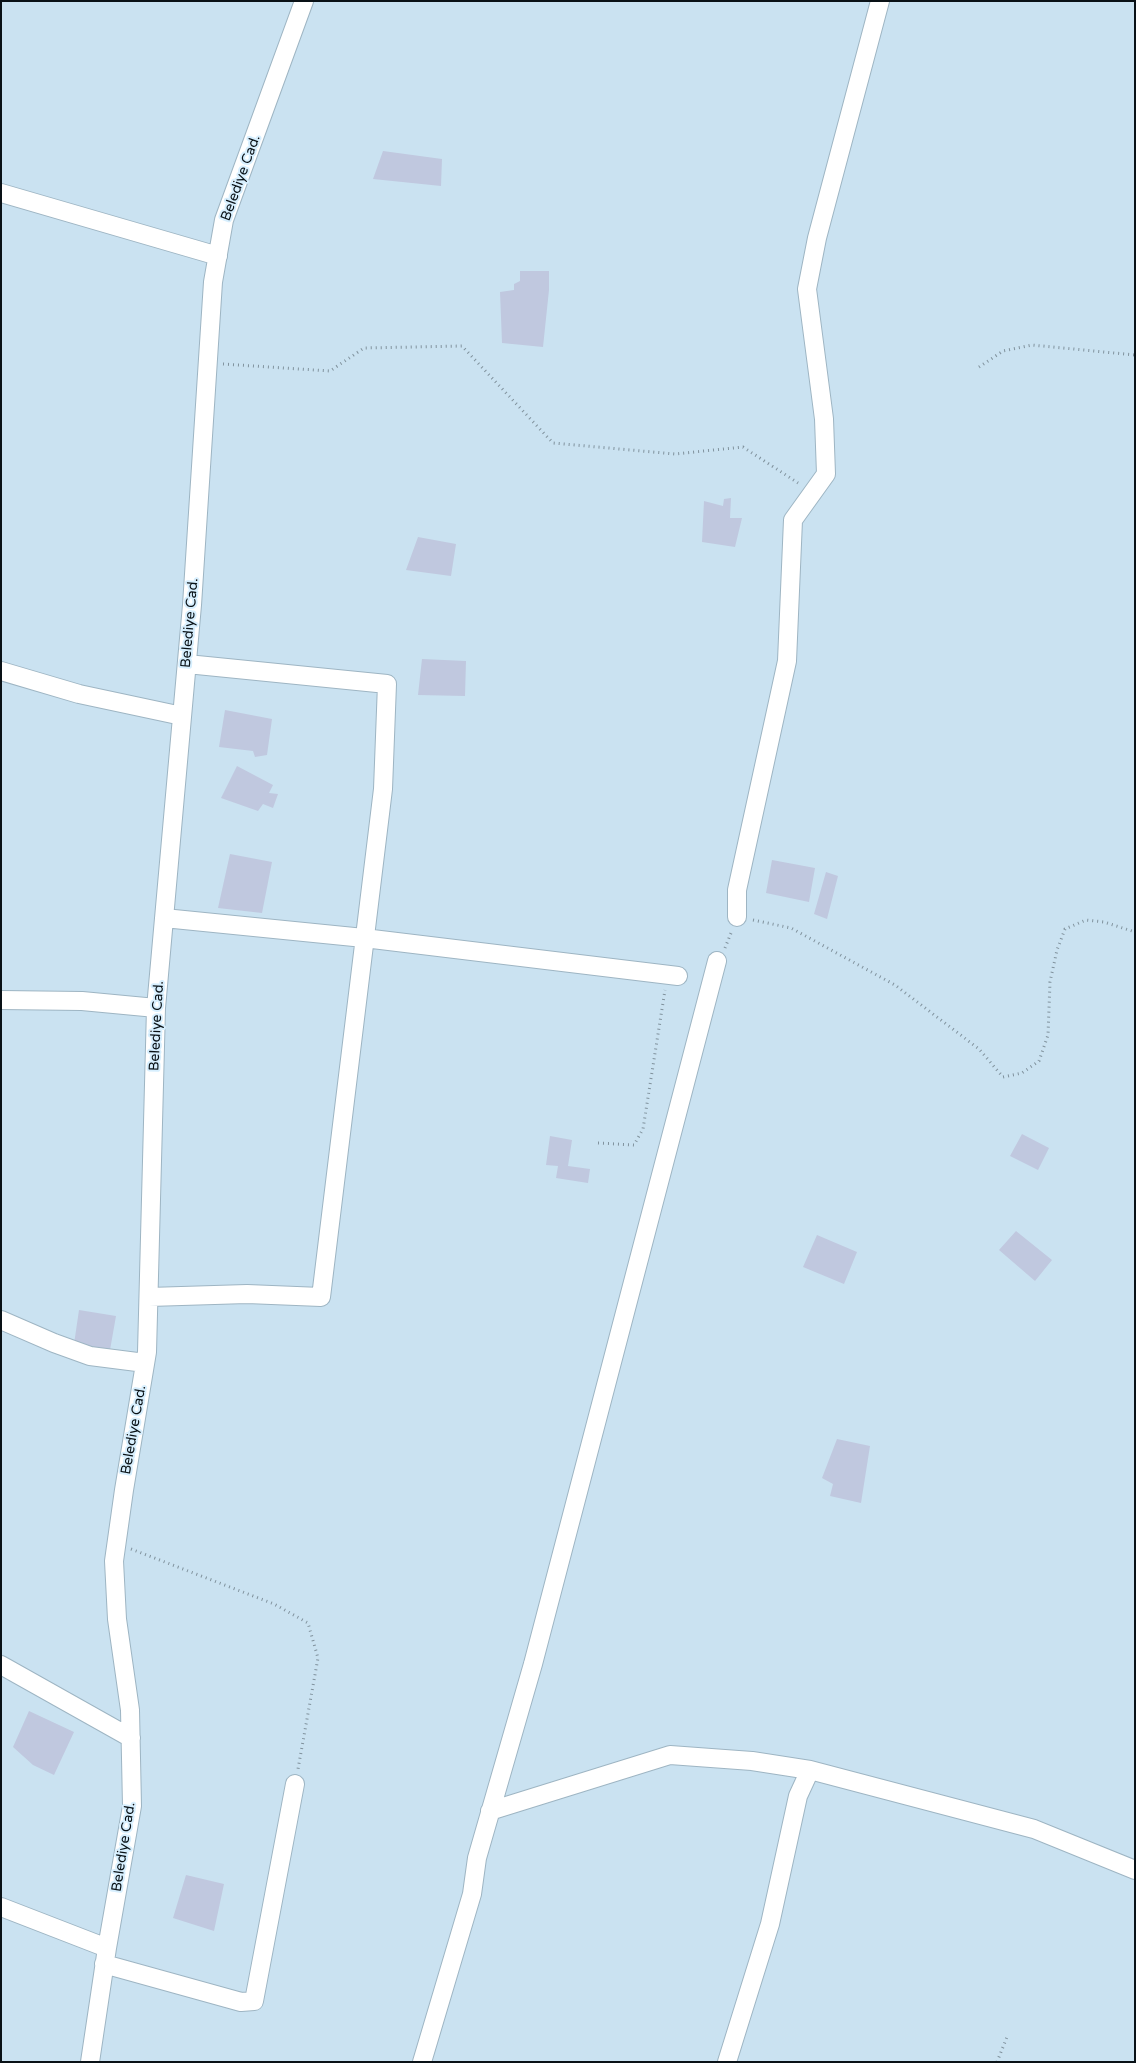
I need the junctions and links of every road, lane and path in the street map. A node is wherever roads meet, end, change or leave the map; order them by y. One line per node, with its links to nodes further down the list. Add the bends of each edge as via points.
1 (304, 1): 4 (street, Belediye Cad., via 224,220)
2 (880, 1): 8 (street, via 817,238 807,289 824,420 826,474)
3 (1, 193): 4 (street)
4 (218, 256): 6 (street, Belediye Cad., via 213,282)
5 (1135, 355): 7 (path, via 1032,345 1003,351)
6 (208, 363): 8 (path, via 330,371 364,348 462,346 553,443 675,454 743,447); 9 (street, Belediye Cad.)
7 (978, 367)
8 (812, 492): 12 (street, via 793,520 787,661 737,890)
9 (187, 664): 11 (street, Belediye Cad.); 15 (street, via 387,684 383,789)
10 (1, 671): 11 (street, via 79,694)
11 (182, 716): 13 (street, Belediye Cad.)
12 (737, 917): 14 (path, via 792,928 895,985 979,1049 1003,1077 1022,1073 1040,1061 1048,1034 1050,982 1065,929 1086,920); 16 (path)
13 (164, 918): 15 (street); 19 (street, Belediye Cad.)
14 (1135, 932)
15 (364, 938): 17 (street); 21 (street, via 321,1296)
16 (717, 961): 29 (street, via 533,1664)
17 (673, 976): 20 (path, via 643,1129 634,1145)
18 (1, 1000): 19 (street, via 82,1001)
19 (156, 1008): 21 (street, Belediye Cad.)
20 (598, 1142)
21 (150, 1297): 23 (street, Belediye Cad.)
22 (1, 1320): 23 (street, via 90,1356)
23 (145, 1363): 24 (street, Belediye Cad.)
24 (117, 1544): 26 (street, Belediye Cad., via 114,1561 117,1619); 28 (path, via 274,1604 308,1623 318,1658)
25 (1, 1665): 26 (street)
26 (131, 1738): 32 (street, Belediye Cad., via 132,1806)
27 (810, 1770): 29 (street, via 752,1761 670,1755); 30 (street, via 1034,1829); 36 (street, via 798,1796 770,1924)
28 (295, 1784): 32 (street, via 254,2001 241,2002)
29 (490, 1812): 35 (street, via 477,1858 472,1894)
30 (1135, 1870)
31 (1, 1907): 32 (street)
32 (106, 1956): 34 (street, Belediye Cad.)
33 (1007, 2037): 37 (path)
34 (90, 2062)
35 (422, 2062)
36 (727, 2062)
37 (997, 2062)

